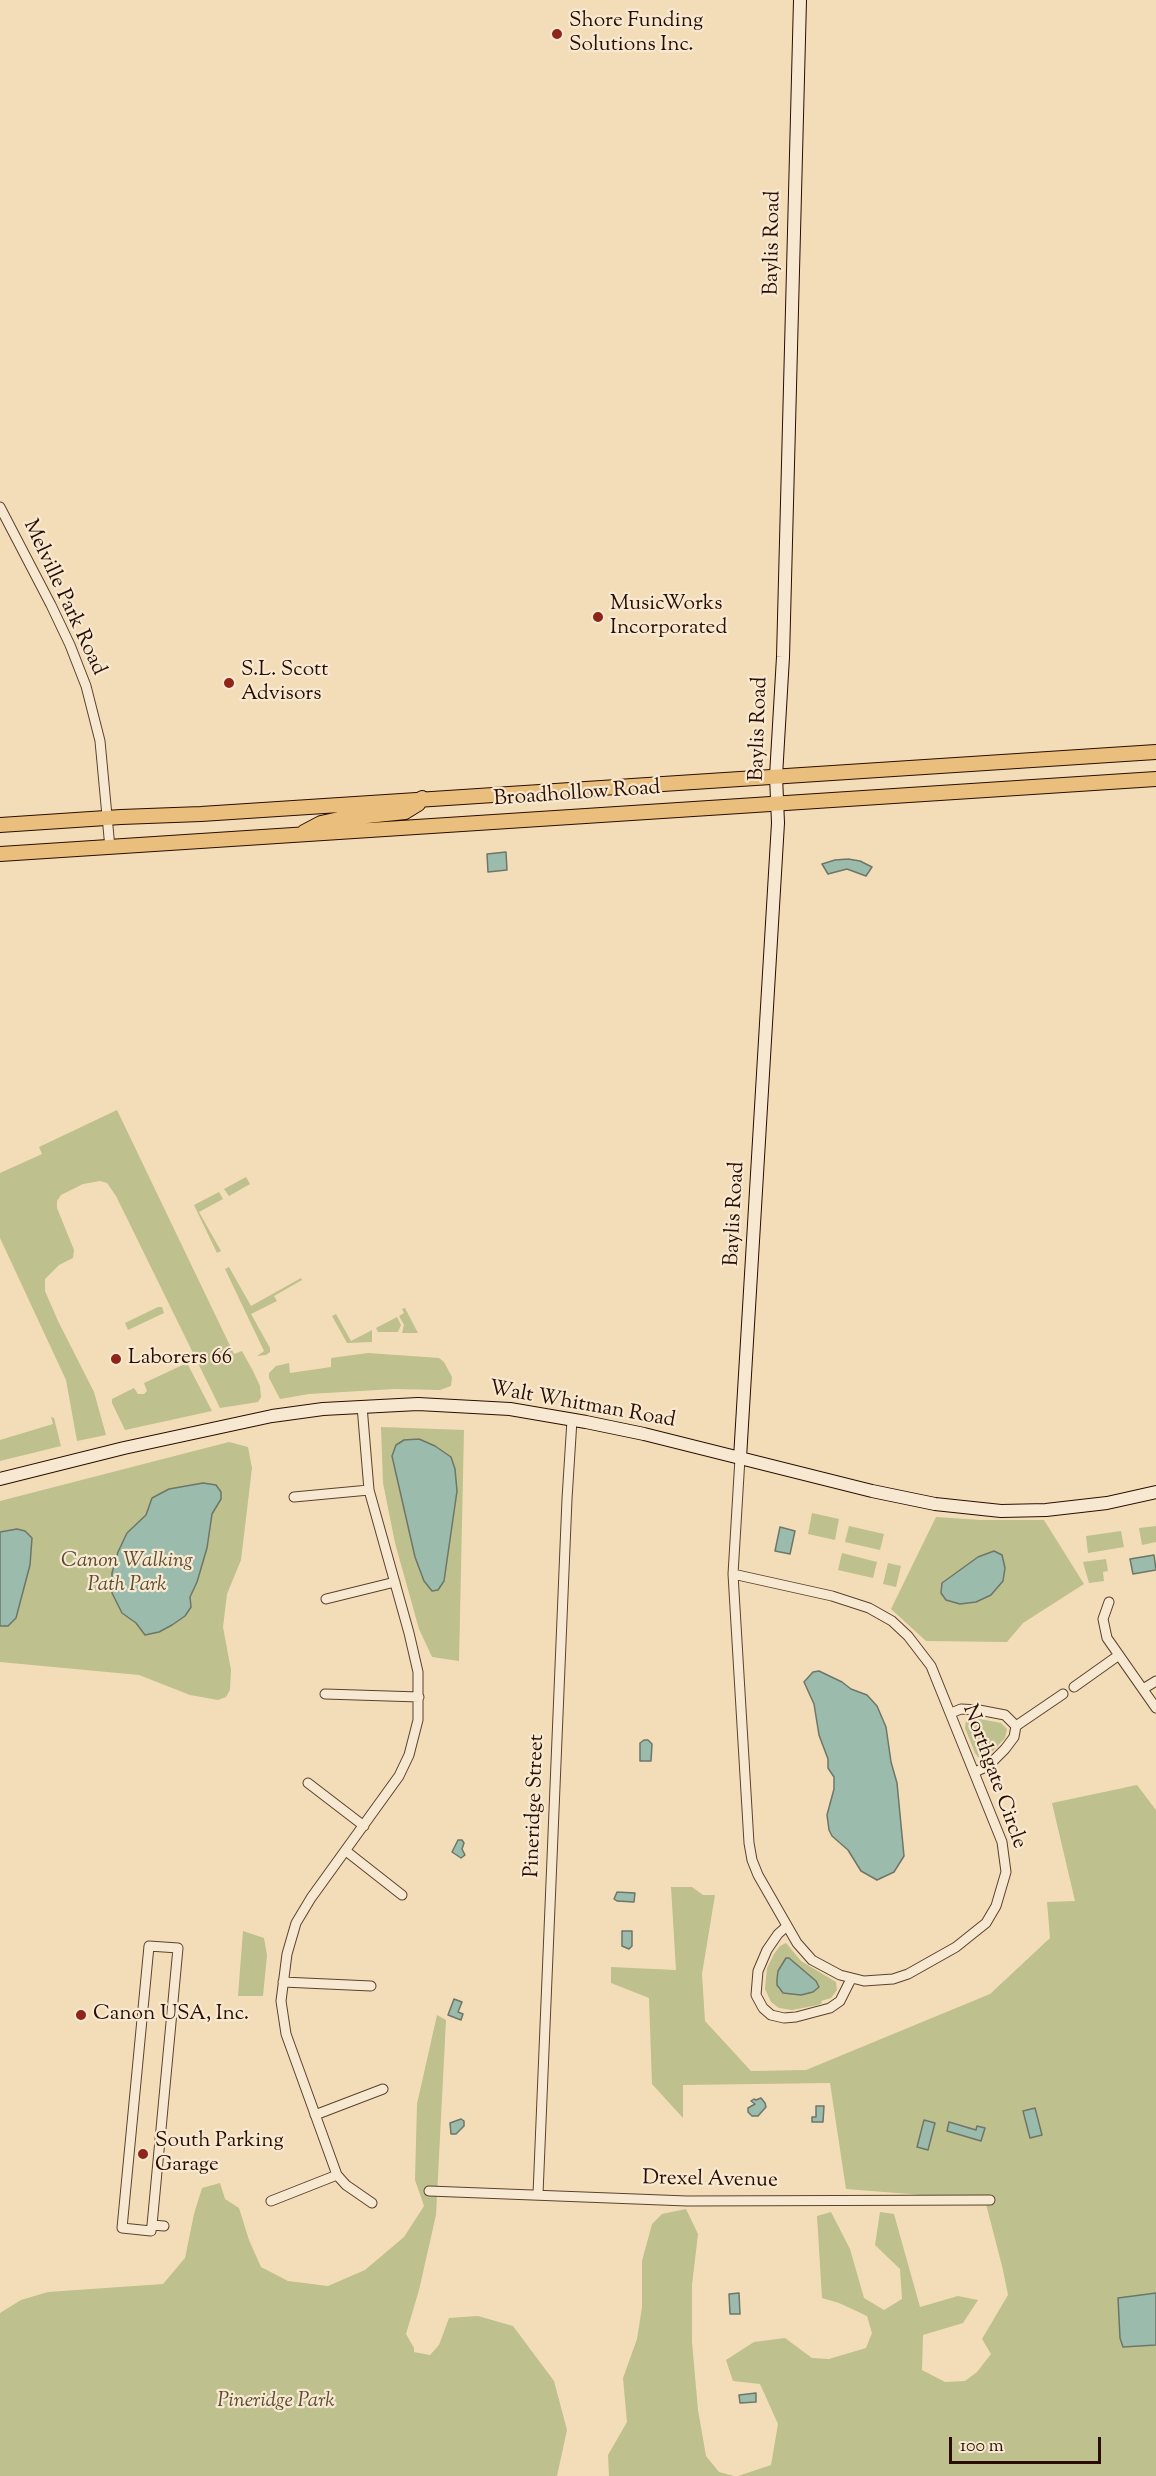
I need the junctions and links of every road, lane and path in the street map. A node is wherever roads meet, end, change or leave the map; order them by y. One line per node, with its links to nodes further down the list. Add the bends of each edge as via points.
1 (800, 0): 4 (street, Baylis Road, via 783,657)
2 (0, 507): 8 (street, Melville Park Road, via 56,615 86,686 100,741)
3 (1156, 752): 4 (main road, Broadhollow Road)
4 (776, 776): 6 (main road, Broadhollow Road); 7 (street, Baylis Road)
5 (1156, 779): 7 (main road, Broadhollow Road)
6 (422, 798): 8 (main road, Broadhollow Road); 10 (main road, via 405,812 339,819)
7 (778, 804): 10 (main road, Broadhollow Road); 15 (street, Baylis Road)
8 (108, 818): 9 (main road, Broadhollow Road); 11 (street, Melville Park Road)
9 (0, 825)
10 (302, 833): 11 (main road, Broadhollow Road)
11 (110, 848): 12 (main road, Broadhollow Road)
12 (0, 854)
13 (362, 1406): 14 (street, Walt Whitman Road, via 491,1407); 16 (street, Walt Whitman Road, via 255,1419); 17 (street)
14 (572, 1419): 15 (street, Walt Whitman Road); 47 (street, Pineridge Street)
15 (740, 1458): 18 (street, Walt Whitman Road, via 935,1504 1001,1510 1080,1507); 20 (street, Northgate Circle)
16 (0, 1479)
17 (369, 1490): 19 (street); 21 (street)
18 (1156, 1492)
19 (294, 1497)
20 (733, 1574): 32 (street, Northgate Circle, via 853,1602 892,1621 919,1647); 39 (street, Northgate Circle, via 749,1843 758,1875)
21 (395, 1582): 22 (street); 30 (street, via 418,1672)
22 (326, 1599)
23 (1109, 1602): 24 (street, via 1103,1619 1107,1638)
24 (1119, 1655): 26 (street); 27 (street)
25 (1156, 1681): 27 (street)
26 (1074, 1688)
27 (1143, 1689): 31 (street)
28 (325, 1694): 30 (street)
29 (1063, 1694): 33 (street)
30 (419, 1697): 36 (street, via 409,1755 393,1786)
31 (1156, 1708)
32 (951, 1713): 33 (street, via 962,1709 1005,1715); 34 (street, Northgate Circle)
33 (1016, 1726): 34 (street, via 1005,1749 988,1766)
34 (975, 1772): 40 (street, Northgate Circle, via 1006,1858 1002,1890 986,1923 933,1962 893,1979)
35 (308, 1782): 36 (street)
36 (364, 1826): 37 (street)
37 (346, 1851): 38 (street); 41 (street, via 296,1923)
38 (402, 1895)
39 (787, 1926): 40 (street, Northgate Circle, via 812,1960); 40 (street, via 766,1950 758,1971 756,1995 771,2015 796,2017 830,2008 840,2001)
40 (851, 1979)
41 (283, 1982): 42 (street); 44 (street, via 281,2001 286,2034)
42 (371, 1986)
43 (383, 2089): 44 (street)
44 (315, 2115): 45 (street)
45 (337, 2175): 48 (street); 50 (street)
46 (429, 2191): 47 (street, Drexel Avenue)
47 (538, 2194): 49 (street, Drexel Avenue, via 687,2201)
48 (271, 2200)
49 (990, 2200)
50 (372, 2203)
51 (152, 2225): 51 (street, via 178,1948 149,1946 122,2228 151,2231); 52 (street)
52 (164, 2226)

